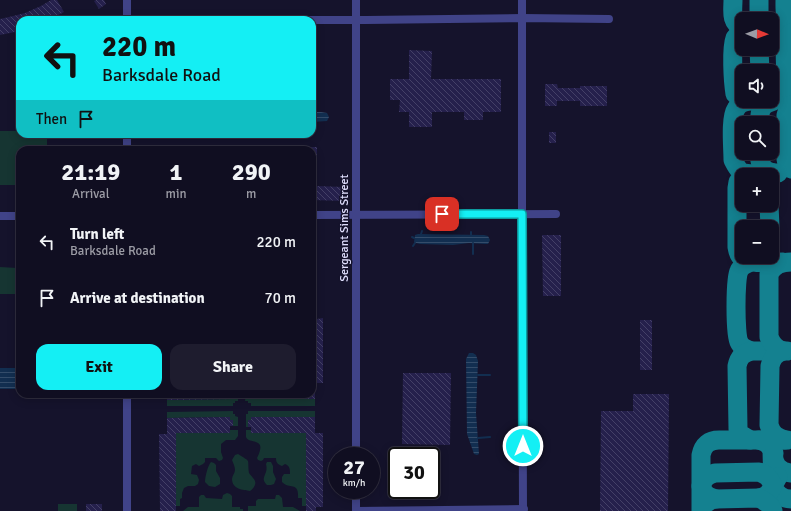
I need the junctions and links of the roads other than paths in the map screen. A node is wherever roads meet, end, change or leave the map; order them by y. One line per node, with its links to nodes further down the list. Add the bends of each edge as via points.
1 (127, 0): 4 (street)
2 (356, 0): 8 (street, Sergeant Sims Street)
3 (522, 0): 5 (street)
4 (127, 16)
5 (522, 18): 6 (street); 8 (street); 9 (street)
6 (609, 19)
7 (316, 20): 8 (street)
8 (356, 20): 12 (street, Sergeant Sims Street)
9 (522, 214): 10 (street); 12 (street); 18 (street)
10 (556, 214)
11 (316, 215): 12 (street)
12 (356, 215): 16 (street, Sergeant Sims Street)
13 (0, 216): 14 (street)
14 (16, 216)
15 (127, 398): 19 (street)
16 (356, 447)
17 (356, 499): 20 (street)
18 (524, 510): 20 (street)
19 (127, 511)
20 (356, 511)

